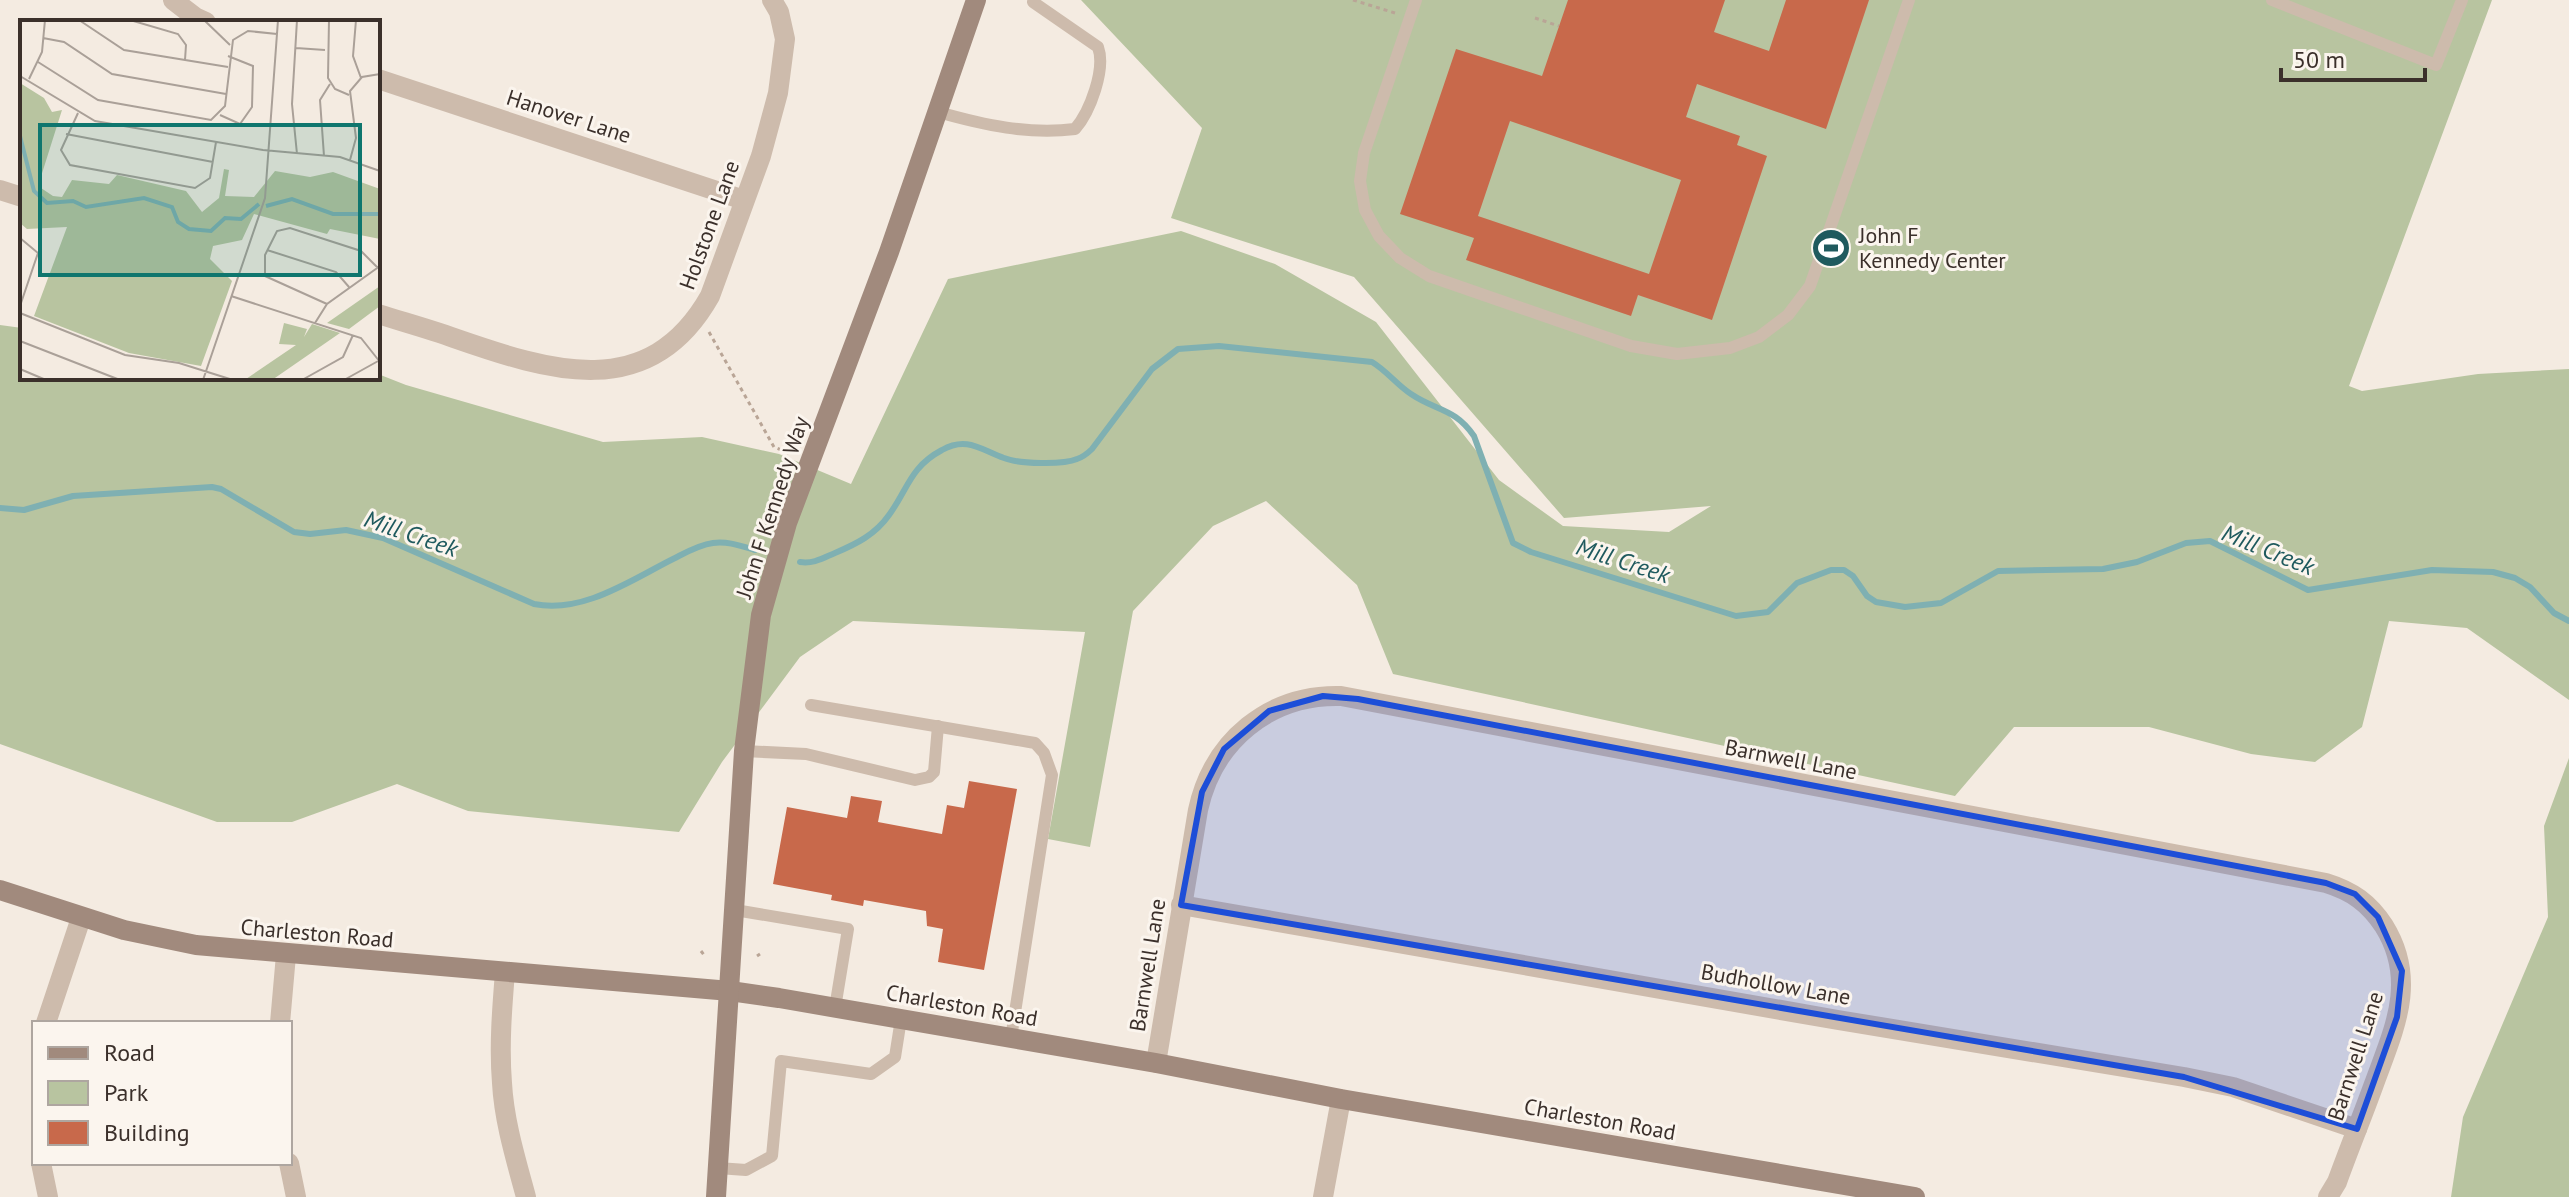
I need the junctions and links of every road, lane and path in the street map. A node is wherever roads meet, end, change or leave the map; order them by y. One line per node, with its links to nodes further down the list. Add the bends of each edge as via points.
1 (173, 0): 12 (street)
2 (772, 0): 18 (street, Holstone Lane, via 785,39 783,67)
3 (976, 0): 15 (street, John F Kennedy Way)
4 (1353, 0): 10 (path)
5 (1416, 0): 6 (lane, via 1361,166 1365,210 1379,236 1400,258 1429,276 1631,346 1677,354 1730,348 1759,337 1788,315 1810,286)
6 (1909, 0)
7 (2272, 0): 8 (lane, via 2436,65)
8 (2462, 0)
9 (1033, 2): 15 (lane, via 1098,47 1101,68 1083,120 1075,129 1055,132 993,127)
10 (1400, 15)
11 (1535, 18): 13 (path)
12 (202, 20)
13 (1559, 26)
14 (380, 80): 18 (street, Hanover Lane)
15 (938, 112): 24 (street, John F Kennedy Way, via 780,545 757,636)
16 (0, 190): 17 (street)
17 (20, 196)
18 (744, 200): 20 (street, Holstone Lane, via 722,269)
19 (380, 315): 20 (street, Holstone Lane, via 507,356 592,372 664,350)
20 (700, 315): 21 (path, via 774,447)
21 (791, 454)
22 (811, 705): 23 (lane)
23 (938, 726): 24 (lane, via 934,772 915,780 806,754); 36 (lane, via 1035,743 1052,775)
24 (744, 751): 27 (street, John F Kennedy Way)
25 (0, 890): 28 (street, Charleston Road)
26 (1181, 905): 37 (street, Barnwell Lane); 39 (street, Budhollow Lane, via 2184,1077 2233,1087); 39 (street, Barnwell Lane, via 1202,792 1214,763 1237,735 1269,711 1323,696 2326,883 2355,894 2378,917 2402,971 2397,1017)
27 (735, 910): 31 (street, John F Kennedy Way); 32 (lane, via 848,929)
28 (81, 918): 29 (street, Charleston Road, via 163,940); 34 (street)
29 (286, 955): 30 (street, Charleston Road); 35 (street)
30 (505, 972): 31 (street, Charleston Road); 45 (street, via 502,1085)
31 (730, 991): 32 (street, Charleston Road); 42 (street, John F Kennedy Way)
32 (835, 1008): 33 (street, Charleston Road)
33 (901, 1019): 36 (street, Charleston Road); 42 (lane, via 895,1057 871,1074 781,1061 772,1156 746,1170)
34 (47, 1021)
35 (280, 1021)
36 (1011, 1038): 37 (street, Charleston Road)
37 (1156, 1063): 38 (street, Charleston Road)
38 (1341, 1099): 47 (street); 48 (street, Charleston Road)
39 (2357, 1129): 49 (street, Barnwell Lane)
40 (41, 1165): 43 (street)
41 (289, 1165): 44 (street)
42 (718, 1168): 46 (street, John F Kennedy Way)
43 (48, 1197)
44 (296, 1197)
45 (526, 1197)
46 (716, 1197)
47 (1323, 1197)
48 (1915, 1197)
49 (2328, 1197)

